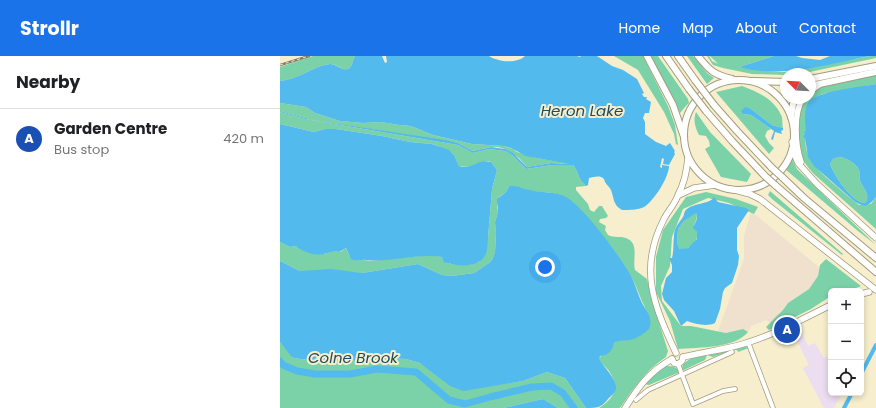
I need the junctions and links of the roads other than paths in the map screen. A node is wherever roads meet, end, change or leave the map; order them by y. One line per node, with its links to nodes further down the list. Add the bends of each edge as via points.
1 (647, 56): 17 (highway, via 673,104)
2 (666, 56): 26 (highway, bridge, via 706,111 765,176)
3 (678, 56): 25 (highway, bridge, via 714,105 772,168)
4 (698, 56): 8 (highway, via 715,74)
5 (876, 66): 7 (highway)
6 (876, 72): 11 (highway)
7 (816, 78)
8 (739, 81): 9 (highway); 17 (highway, via 717,83 692,106 686,125)
9 (750, 81): 10 (highway); 16 (highway, via 768,88 779,96 787,107)
10 (780, 82)
11 (823, 83): 12 (highway); 13 (main road)
12 (816, 85)
13 (816, 87)
14 (794, 104): 16 (highway)
15 (800, 104): 20 (main road, via 797,113 798,147)
16 (791, 121): 18 (highway)
17 (686, 142): 19 (highway)
18 (792, 142): 20 (main road, via 798,163); 22 (highway, via 783,168 774,177 754,187)
19 (688, 157): 21 (highway, via 697,174); 23 (main road)
20 (806, 171): 24 (main road)
21 (715, 185): 22 (highway); 23 (main road, via 694,188)
22 (732, 189): 27 (main road, via 760,199)
23 (679, 195): 33 (main road, via 656,236 650,267 654,297)
24 (876, 238)
25 (876, 258)
26 (876, 272)
27 (876, 290)
28 (869, 292): 29 (main road)
29 (864, 293)
30 (828, 306): 31 (main road, via 770,335)
31 (748, 342): 34 (main road); 41 (street)
32 (732, 352): 37 (street)
33 (676, 353): 34 (main road); 35 (main road)
34 (683, 357): 36 (main road)
35 (672, 360): 36 (main road); 40 (main road, via 649,376)
36 (678, 364): 37 (street)
37 (682, 375): 38 (street, via 693,404 723,391); 39 (street, via 648,390)
38 (736, 389)
39 (636, 400)
40 (625, 408)
41 (773, 408)

